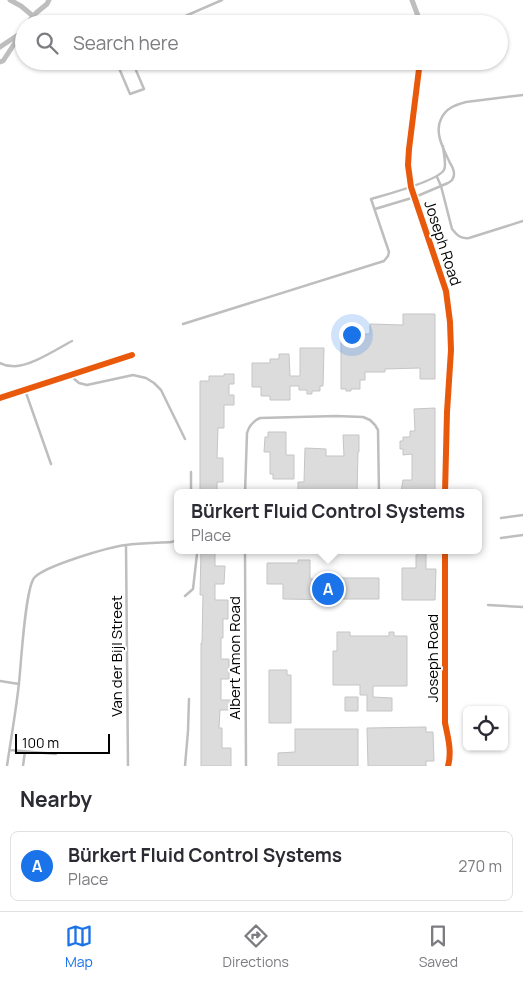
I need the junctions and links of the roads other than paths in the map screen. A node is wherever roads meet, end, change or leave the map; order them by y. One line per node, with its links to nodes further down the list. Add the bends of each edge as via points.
1 (10, 0): 6 (street)
2 (50, 0): 8 (street)
3 (222, 0): 5 (lane)
4 (412, 0): 10 (street)
5 (215, 1): 9 (lane)
6 (20, 2): 7 (street)
7 (32, 15)
8 (34, 15)
9 (186, 15)
10 (418, 15)
11 (15, 36): 13 (street)
12 (15, 42): 14 (street)
13 (0, 47)
14 (0, 62)
15 (120, 70): 16 (lane, via 130,94 144,89)
16 (136, 70)
17 (419, 70): 21 (street, Joseph Road, via 409,149)
18 (523, 95): 19 (lane, via 452,106 443,114 439,124)
19 (443, 146): 20 (lane, via 445,166); 22 (lane, via 454,176 448,184)
20 (437, 176): 21 (lane); 22 (lane)
21 (411, 186): 23 (street, Joseph Road); 24 (lane, via 371,199)
22 (441, 186): 23 (lane); 25 (lane, via 452,229 460,237 469,238)
23 (415, 197): 24 (lane); 39 (street, Joseph Road, via 446,291 450,322)
24 (375, 209): 26 (lane, via 389,252 384,261)
25 (523, 221)
26 (183, 324)
27 (72, 341): 29 (lane, via 24,364 11,366)
28 (132, 355): 30 (street)
29 (0, 363)
30 (69, 375): 31 (street); 33 (lane, via 87,385 133,375 146,378 161,390)
31 (24, 390): 32 (street); 34 (lane)
32 (0, 398)
33 (185, 439)
34 (51, 464)
35 (191, 472): 36 (lane)
36 (191, 489)
37 (246, 489): 38 (lane, via 247,433 255,420 327,416 363,418 375,425 378,430)
38 (379, 489)
39 (445, 489)
40 (523, 515): 41 (lane)
41 (501, 518)
42 (523, 535): 43 (lane)
43 (501, 538)
44 (174, 541): 45 (lane)
45 (126, 545): 53 (lane, via 84,555 34,578 26,609); 60 (lane, Van der Bijl Street)
46 (197, 554): 49 (lane, via 193,589)
47 (245, 554): 62 (lane, Albert Amon Road)
48 (445, 554): 63 (street, Joseph Road)
49 (185, 596)
50 (488, 605): 51 (lane)
51 (523, 607)
52 (0, 681): 53 (lane)
53 (19, 684): 55 (lane)
54 (188, 699): 61 (lane)
55 (10, 750): 56 (lane); 58 (lane)
56 (25, 751): 57 (lane); 59 (lane)
57 (56, 754)
58 (7, 766)
59 (23, 766)
60 (128, 766)
61 (185, 766)
62 (246, 766)
63 (448, 766)

